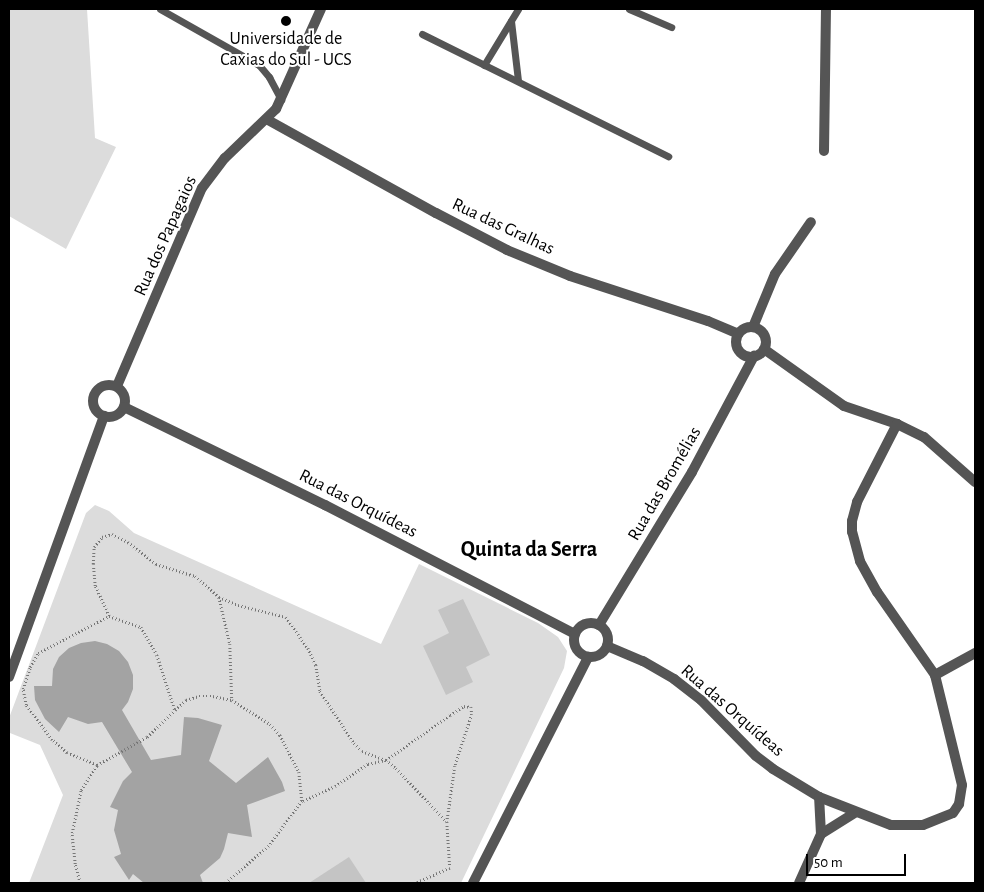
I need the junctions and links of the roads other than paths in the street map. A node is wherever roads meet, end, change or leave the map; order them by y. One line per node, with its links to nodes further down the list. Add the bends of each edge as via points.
1 (160, 9): 11 (lane, via 259,65 269,76)
2 (321, 9): 11 (street, Rua dos Papagaios)
3 (518, 9): 6 (lane)
4 (629, 9): 7 (lane)
5 (826, 9): 13 (street)
6 (511, 21): 9 (lane); 10 (lane)
7 (671, 28)
8 (422, 34): 9 (lane)
9 (484, 65): 10 (lane)
10 (518, 81): 14 (lane)
11 (281, 100): 12 (street, Rua dos Papagaios)
12 (268, 120): 17 (street, Rua das Gralhas, via 507,250 570,276); 20 (street, Rua dos Papagaios, via 225,158 202,188)
13 (824, 151)
14 (668, 156)
15 (811, 222): 16 (street, via 775,274)
16 (753, 327): 17 (street, via 747,327); 18 (street, via 765,338)
17 (738, 334): 19 (street, via 736,345 739,351)
18 (764, 349): 19 (street); 23 (street, via 844,406)
19 (754, 356): 25 (street, Rua das Bromélias, via 692,472)
20 (117, 386): 21 (street, via 124,395); 22 (street, via 105,385 96,392 93,403)
21 (124, 407): 22 (street, via 116,415); 26 (street, Rua das Orquídeas, via 325,504)
22 (104, 416): 31 (street)
23 (897, 424): 24 (street, via 924,437); 30 (street, via 857,502 852,521 853,538 860,561 877,592)
24 (975, 482)
25 (599, 626): 26 (street, via 588,623); 27 (street, via 607,634)
26 (575, 634): 29 (street, via 575,646)
27 (607, 646): 29 (street, via 599,655); 32 (street, Rua das Orquídeas, via 674,679 701,700 756,756)
28 (975, 653): 30 (street)
29 (588, 657): 35 (street)
30 (935, 675): 33 (street, Rua das Orquídeas, via 961,779 959,804 943,819 912,827 890,825)
31 (9, 676)
32 (819, 797): 33 (street, Rua das Orquídeas); 34 (street)
33 (855, 813): 34 (street)
34 (821, 834): 36 (street)
35 (474, 883)
36 (799, 883)

